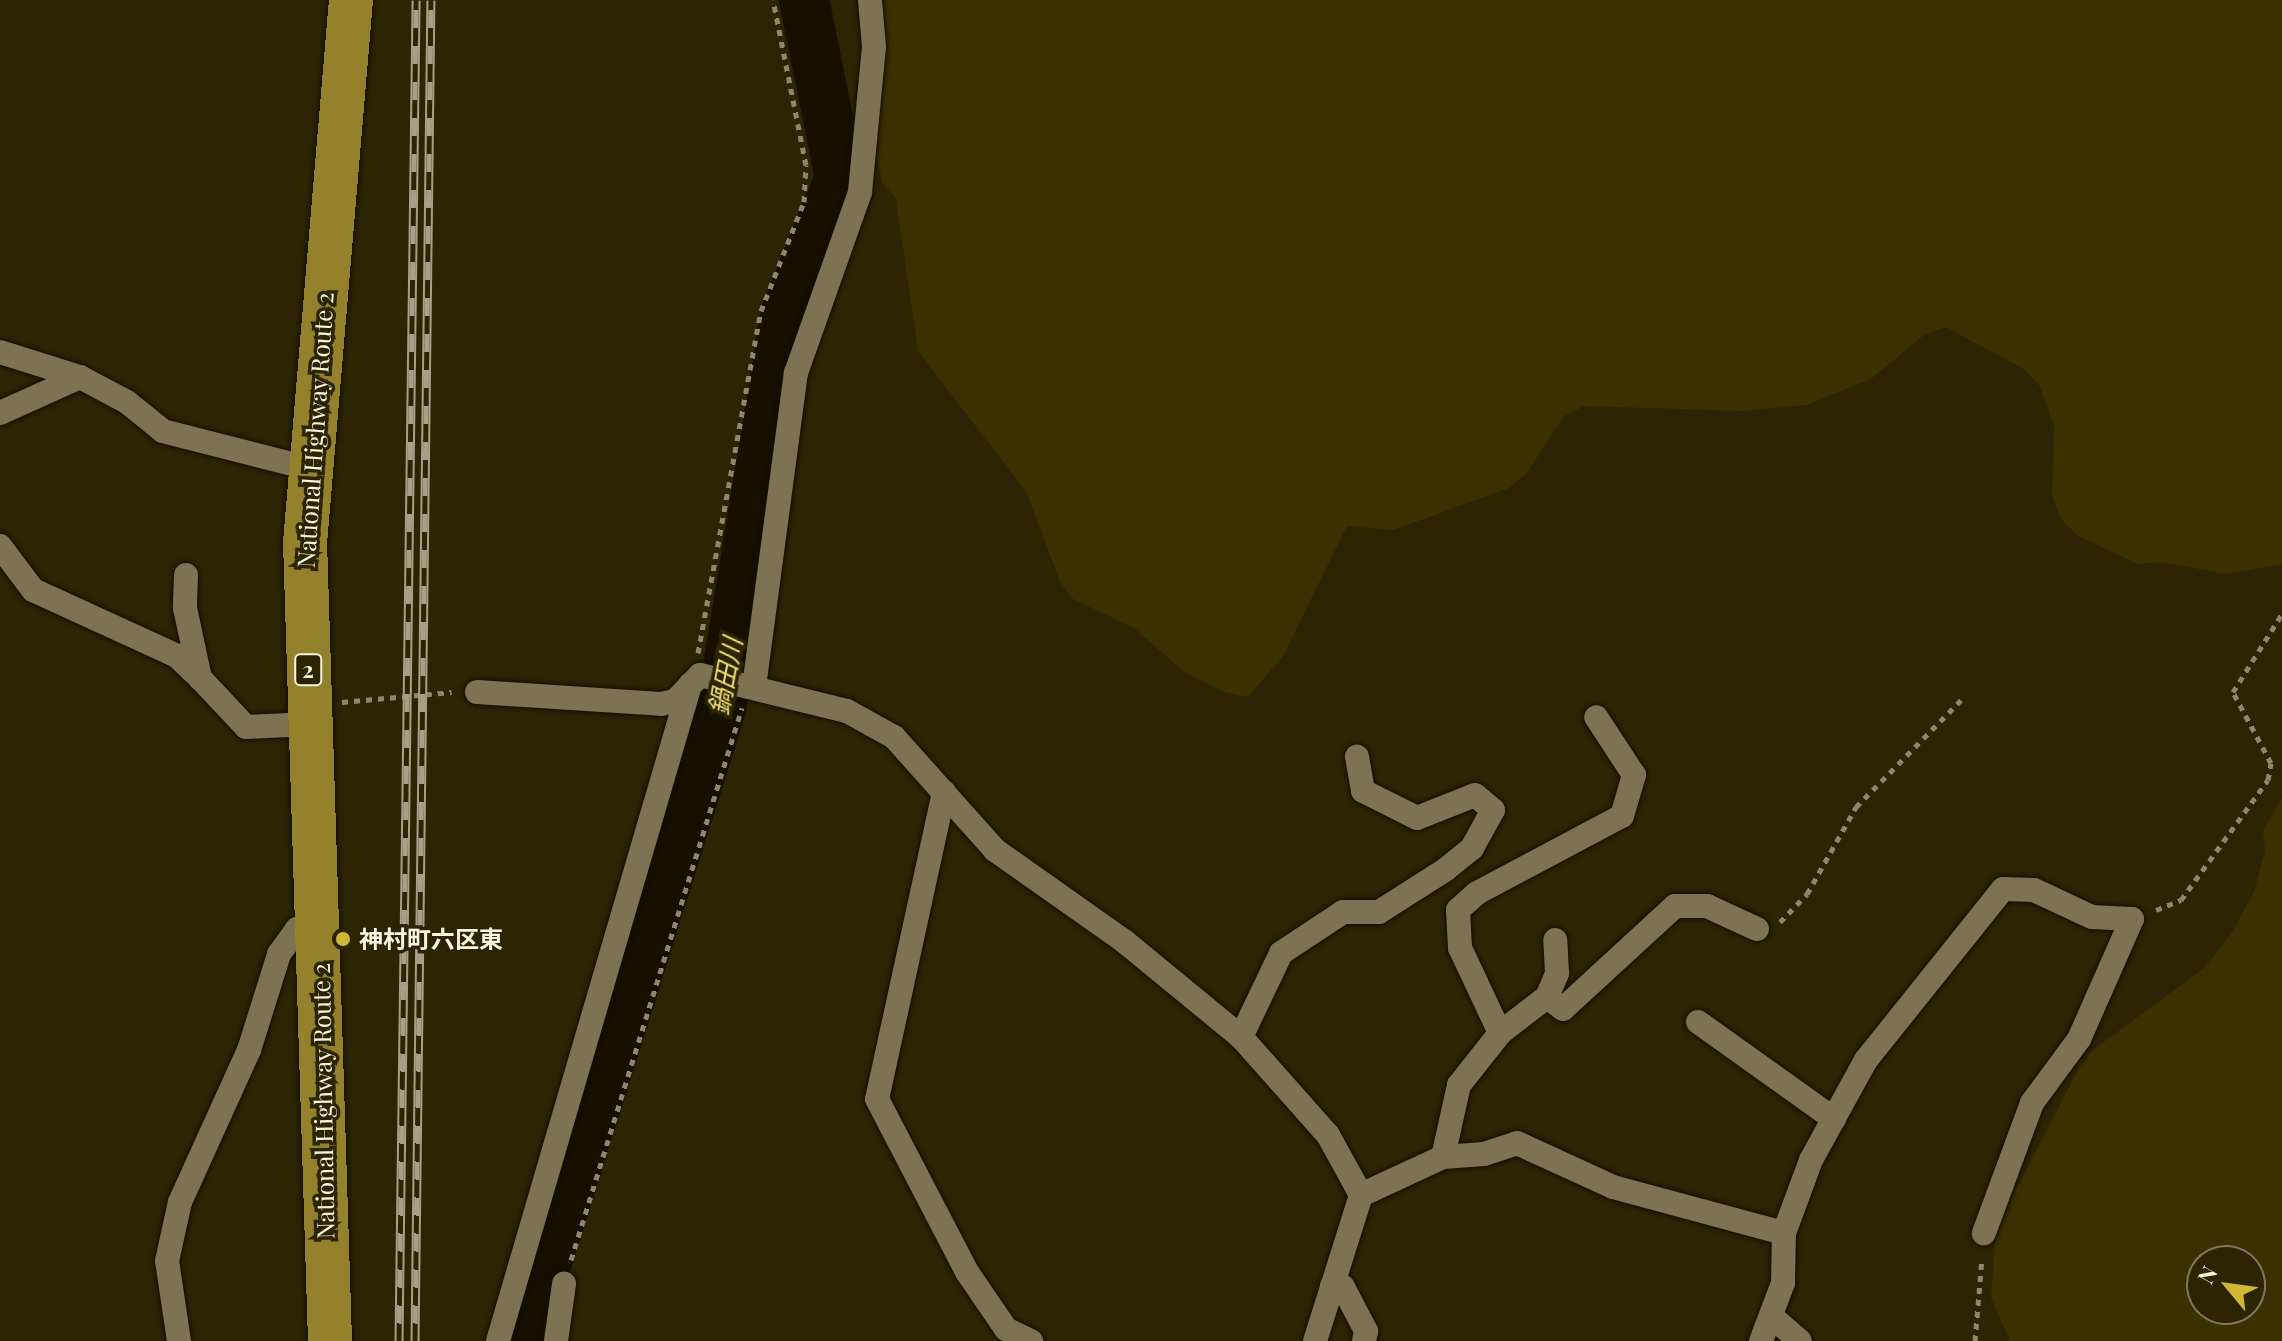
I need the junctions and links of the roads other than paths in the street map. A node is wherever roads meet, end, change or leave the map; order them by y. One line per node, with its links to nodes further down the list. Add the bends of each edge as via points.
1 (351, 0): 6 (highway, National Highway Route 2 / 2)
2 (870, 0): 11 (street, via 874,47 860,192 796,373)
3 (0, 352): 4 (street)
4 (80, 377): 5 (street); 6 (street, via 127,402 163,431)
5 (0, 413)
6 (308, 468): 13 (highway, National Highway Route 2 / 2)
7 (0, 546): 9 (street, via 33,590 177,656)
8 (186, 575): 9 (street, via 185,608)
9 (200, 678): 13 (street, via 246,727)
10 (695, 680): 11 (street); 12 (street, via 675,701 661,704); 36 (street)
11 (750, 686): 16 (street, via 847,711 894,737)
12 (477, 692)
13 (310, 713): 19 (highway, National Highway Route 2 / 2)
14 (1596, 717): 18 (street, via 1634,775 1622,816 1477,893)
15 (1357, 757): 17 (street, via 1363,791 1417,818 1475,795 1493,810 1472,848)
16 (944, 792): 25 (street, via 995,850 1124,941); 38 (street, via 877,1099 967,1272 1006,1329)
17 (1445, 870): 18 (street); 25 (street, via 1379,912 1343,912 1281,953)
18 (1458, 910): 24 (street, via 1460,948)
19 (319, 923): 34 (street, via 297,929 279,954 249,1050 180,1202 167,1261); 35 (highway, National Highway Route 2 / 2)
20 (1757, 929): 22 (street, via 1707,906 1675,906 1563,1009)
21 (1555, 940): 22 (street, via 1557,973)
22 (1547, 997): 24 (street)
23 (1698, 1022): 26 (street)
24 (1500, 1033): 27 (street, via 1459,1085)
25 (1241, 1037): 28 (street, via 1328,1135)
26 (1834, 1119): 29 (street, via 1811,1160); 30 (street, via 1866,1060 2003,889 2034,890 2092,917 2132,919 2079,1039 2032,1103)
27 (1443, 1157): 28 (street); 29 (street, via 1484,1154 1517,1143 1613,1187)
28 (1361, 1195): 32 (street)
29 (1784, 1233): 33 (street, via 1783,1283)
30 (1984, 1233)
31 (564, 1284): 37 (street)
32 (1332, 1286): 39 (street); 40 (street, via 1343,1287 1366,1331)
33 (1771, 1316): 41 (street); 42 (street)
34 (179, 1341)
35 (330, 1341)
36 (498, 1341)
37 (556, 1341)
38 (1031, 1341)
39 (1315, 1341)
40 (1364, 1341)
41 (1761, 1341)
42 (1800, 1341)

